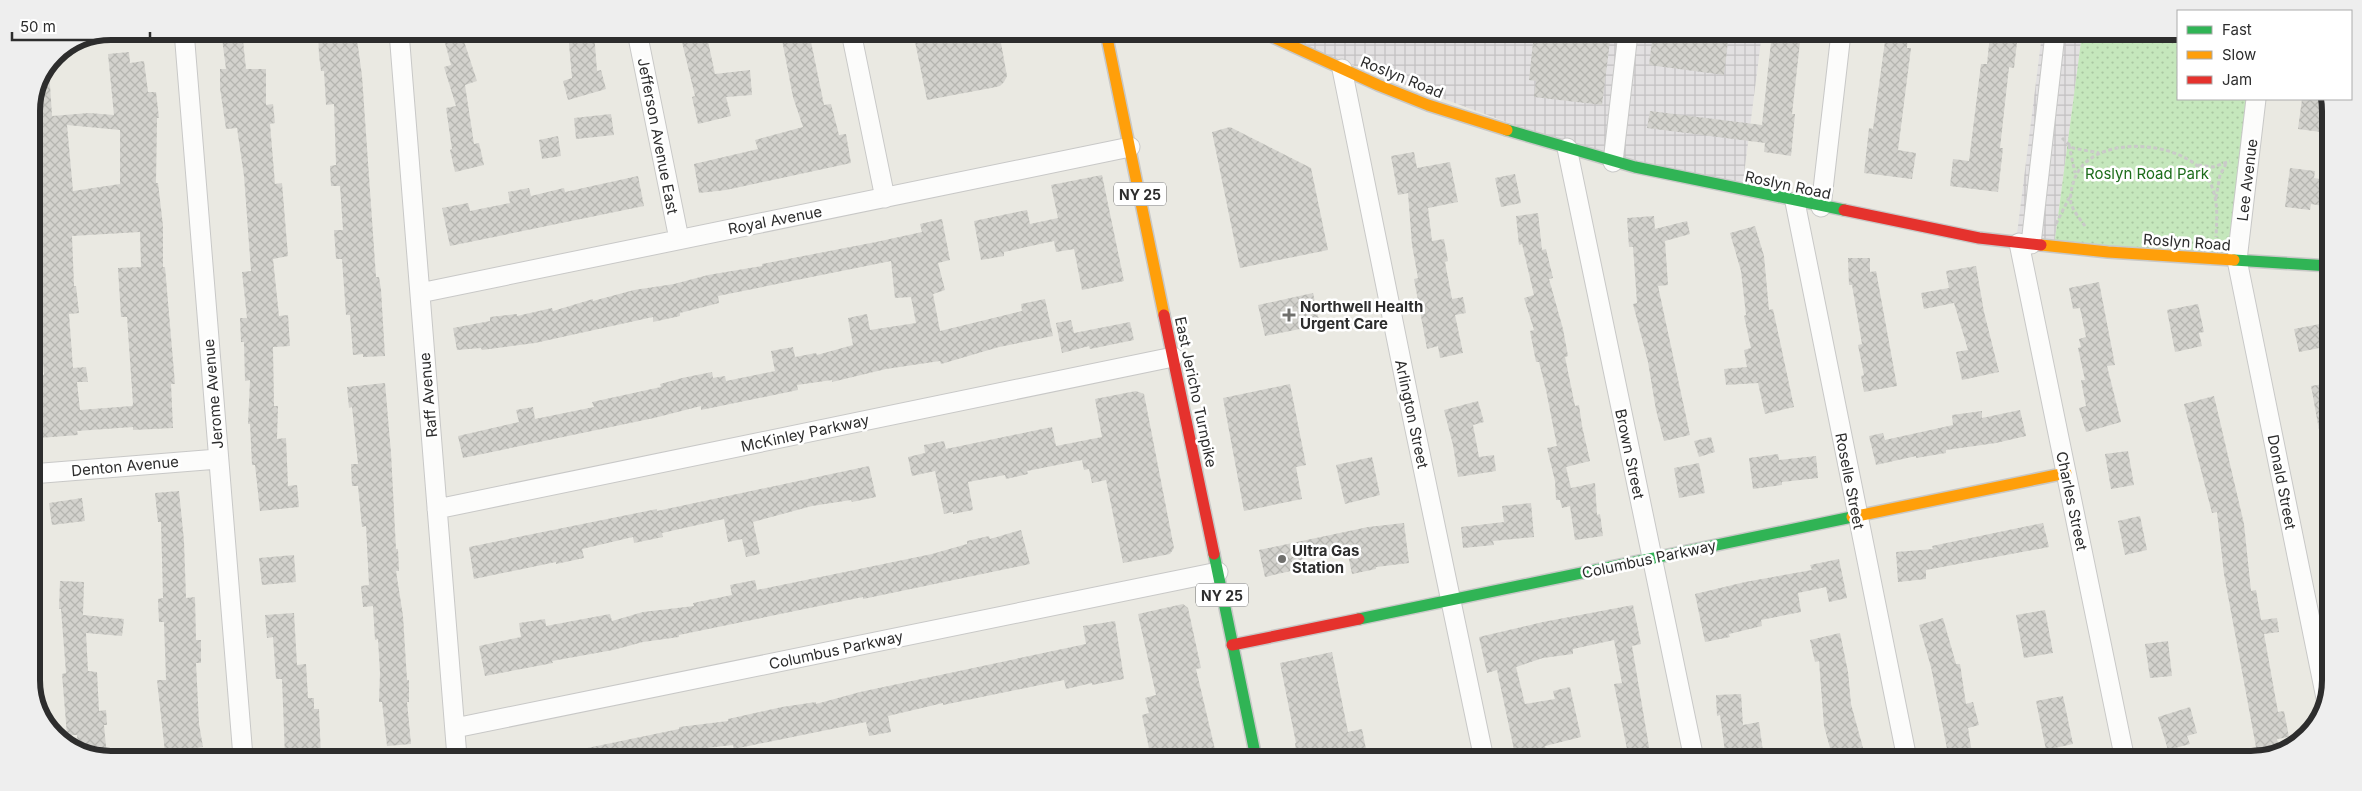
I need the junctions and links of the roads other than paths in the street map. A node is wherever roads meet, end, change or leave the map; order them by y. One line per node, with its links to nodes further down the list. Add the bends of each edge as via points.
1 (185, 40): 24 (street, Jerome Avenue)
2 (400, 40): 22 (street, Raff Avenue)
3 (639, 40): 18 (street, Jefferson Avenue East)
4 (853, 40): 15 (street)
5 (1108, 40): 12 (main road, East Jericho Turnpike / NY 25)
6 (1279, 40): 10 (main road, Roslyn Road)
7 (1627, 40): 14 (street)
8 (1840, 40): 17 (street)
9 (2054, 40): 19 (street, Charles Street, via 2044,130)
10 (1342, 69): 13 (main road, Roslyn Road, via 1428,104); 31 (street, Arlington Street)
11 (2256, 100): 20 (street, Lee Avenue)
12 (1130, 147): 15 (street, Royal Avenue); 23 (main road, East Jericho Turnpike / NY 25)
13 (1567, 148): 14 (main road, Roslyn Road); 29 (street, Brown Street)
14 (1613, 162): 16 (main road, Roslyn Road)
15 (885, 198): 18 (street, Royal Avenue)
16 (1795, 202): 17 (main road, Roslyn Road); 28 (street, Roselle Street)
17 (1821, 207): 19 (main road, Roslyn Road, via 1952,234)
18 (678, 239): 22 (street, Royal Avenue)
19 (2025, 243): 20 (main road, Roslyn Road); 26 (street, Charles Street)
20 (2237, 260): 21 (main road, Roslyn Road); 33 (street, Donald Street)
21 (2322, 265)
22 (420, 293): 27 (street, Raff Avenue)
23 (1173, 357): 27 (street, McKinley Parkway); 30 (main road, East Jericho Turnpike / NY 25)
24 (218, 459): 25 (street, Denton Avenue); 35 (street, Jerome Avenue)
25 (40, 473)
26 (2066, 473): 28 (main road, Columbus Parkway); 41 (street, Charles Street)
27 (437, 509): 34 (street, Raff Avenue)
28 (1857, 516): 29 (main road, Columbus Parkway); 40 (street, Roselle Street)
29 (1652, 558): 31 (main road, Columbus Parkway); 39 (street, Brown Street)
30 (1218, 572): 32 (main road, East Jericho Turnpike / NY 25); 34 (street, Columbus Parkway)
31 (1451, 600): 32 (main road, Columbus Parkway); 38 (street, Arlington Street)
32 (1232, 645): 37 (main road, East Jericho Turnpike / NY 25)
33 (2322, 678)
34 (455, 728): 36 (street, Raff Avenue)
35 (242, 751)
36 (457, 751)
37 (1255, 751)
38 (1482, 751)
39 (1692, 751)
40 (1905, 751)
41 (2123, 751)

